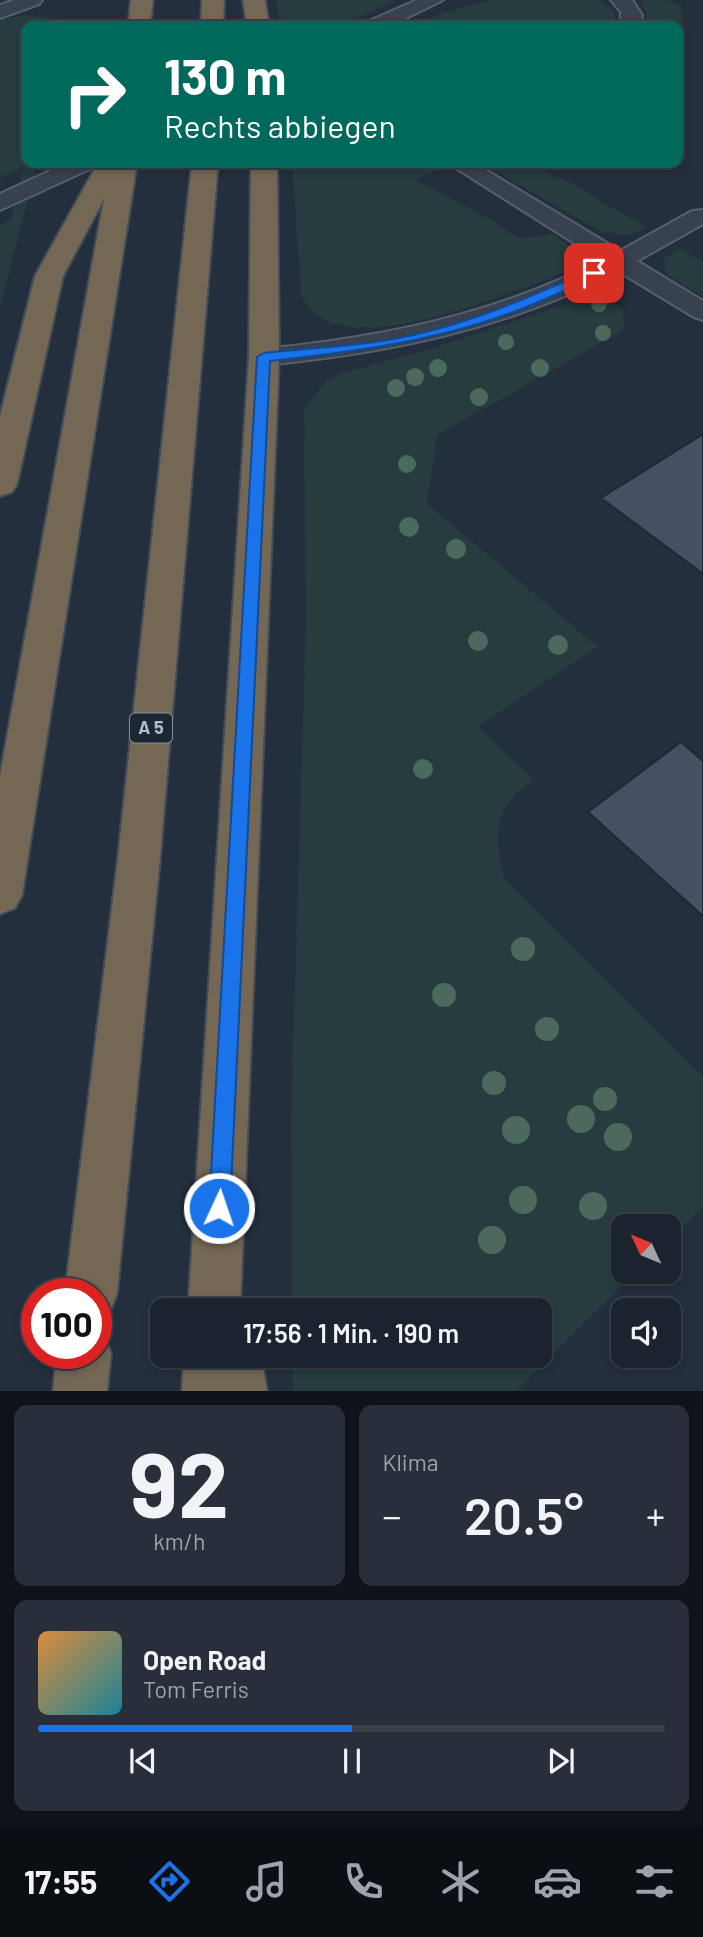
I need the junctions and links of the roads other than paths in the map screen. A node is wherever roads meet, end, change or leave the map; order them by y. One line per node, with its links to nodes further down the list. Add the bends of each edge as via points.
1 (32, 0): 7 (lane)
2 (142, 0): 8 (highway)
3 (213, 0): 9 (highway)
4 (254, 0): 10 (highway)
5 (433, 0): 11 (lane)
6 (621, 0): 12 (lane, via 633,15)
7 (0, 12)
8 (140, 21)
9 (212, 21)
10 (257, 21)
11 (385, 21)
12 (631, 21)
13 (73, 168): 19 (lane)
14 (108, 168): 24 (highway, via 49,276)
15 (123, 168): 25 (highway)
16 (205, 168): 26 (highway, A 5, via 142,830)
17 (264, 168): 23 (highway)
18 (467, 168): 21 (lane)
19 (5, 200)
20 (701, 216): 21 (lane)
21 (618, 260): 22 (lane); 23 (lane, via 520,306 440,332 378,345)
22 (703, 312)
23 (264, 357): 27 (highway)
24 (0, 484)
25 (0, 895)
26 (93, 1278)
27 (215, 1286)
28 (210, 1368): 32 (highway)
29 (236, 1368): 33 (highway)
30 (82, 1369): 31 (highway)
31 (80, 1391)
32 (209, 1391)
33 (240, 1391)

